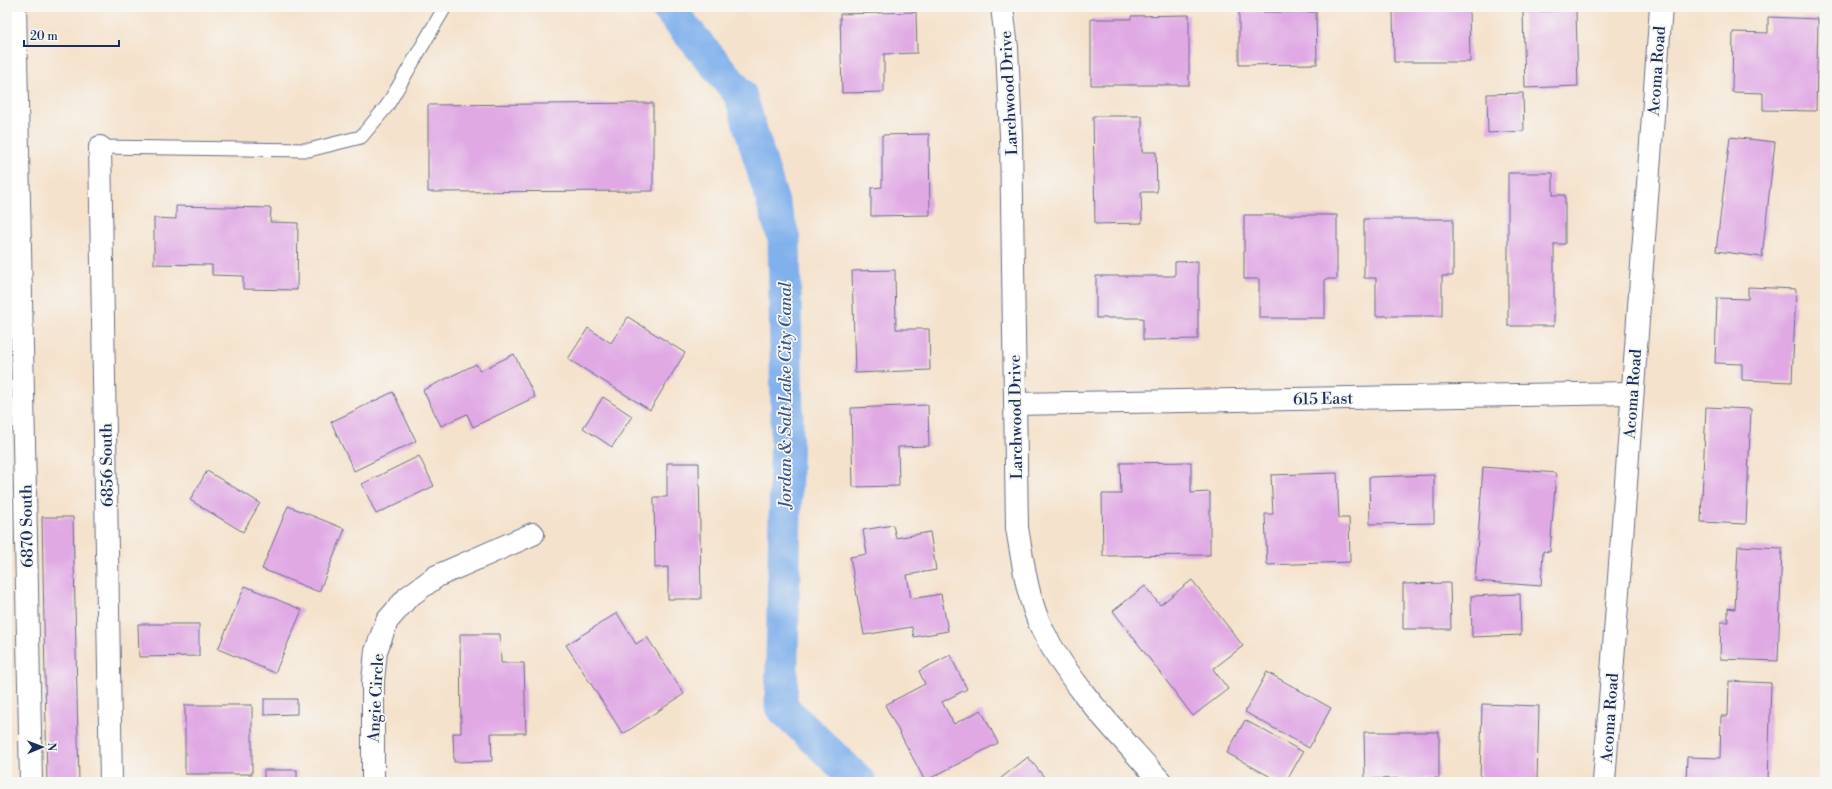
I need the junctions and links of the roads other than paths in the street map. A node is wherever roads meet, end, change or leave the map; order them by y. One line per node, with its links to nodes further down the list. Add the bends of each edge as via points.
1 (15, 7): 9 (street, 6870 South)
2 (445, 7): 5 (lane, via 388,106 361,137 309,150)
3 (1002, 7): 7 (street, Larchwood Drive, via 1007,48 1011,136)
4 (1660, 7): 6 (street, Acoma Road)
5 (100, 147): 10 (street, 6856 South)
6 (1632, 393): 7 (street, 615 East); 13 (street, Acoma Road)
7 (1015, 404): 12 (street, Larchwood Drive, via 1017,528 1026,581 1043,630 1069,675)
8 (533, 534): 11 (street, Angie Circle, via 437,576 408,597 388,621 376,651 373,681)
9 (31, 782)
10 (111, 782)
11 (373, 782)
12 (1161, 782)
13 (1604, 782)

